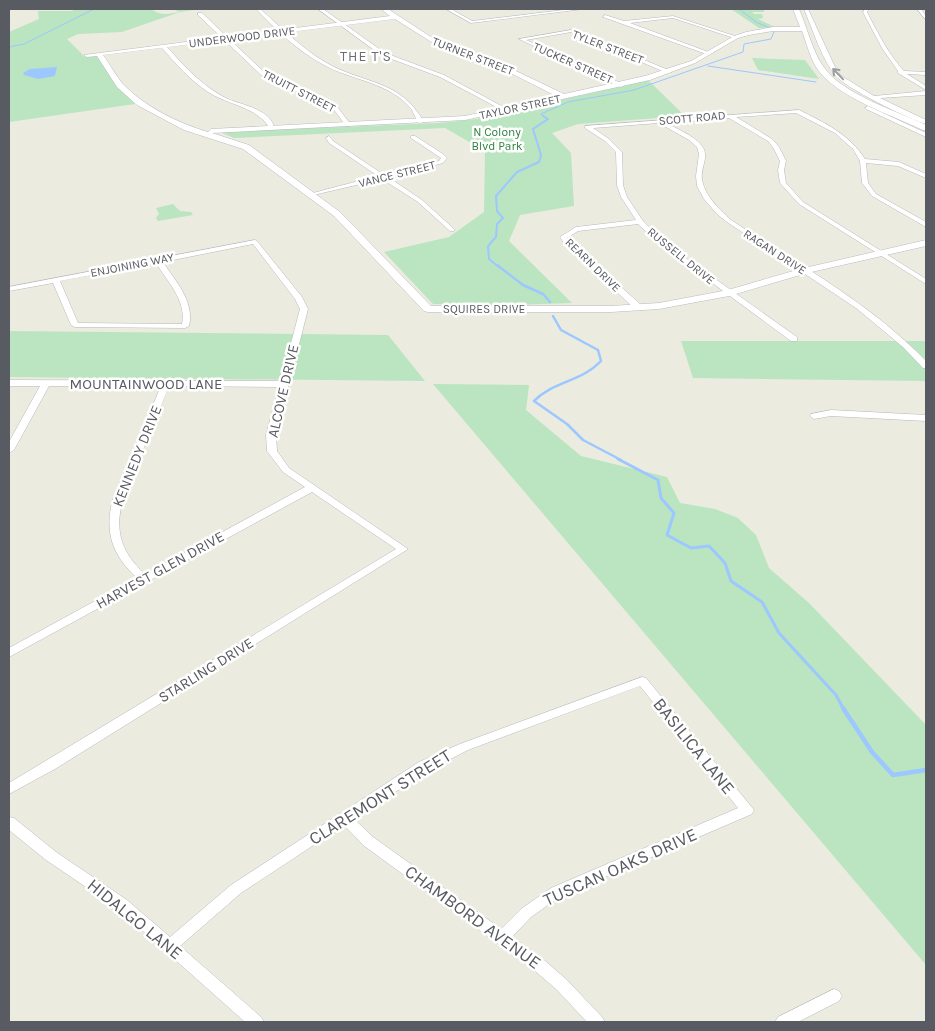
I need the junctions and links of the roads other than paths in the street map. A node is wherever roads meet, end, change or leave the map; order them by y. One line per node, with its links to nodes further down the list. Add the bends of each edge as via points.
1 (258, 9): 17 (street)
2 (320, 9): 15 (street)
3 (384, 9): 12 (street, TURNER STREET)
4 (448, 9): 5 (street, via 470,22)
5 (581, 9)
6 (796, 9): 16 (street)
7 (806, 9): 32 (street, one-way to 7, via 845,81 832,67)
8 (867, 9): 26 (street, via 867,16)
9 (919, 9): 13 (street)
10 (200, 14): 20 (street, TRUITT STREET)
11 (605, 16): 14 (street)
12 (397, 18): 15 (street, UNDERWOOD DRIVE); 31 (street, TURNER STREET, via 435,42 491,61)
13 (926, 19)
14 (622, 23): 19 (street, via 673,17); 23 (street)
15 (341, 24): 17 (street, UNDERWOOD DRIVE); 35 (street, via 383,54 442,76)
16 (803, 30): 19 (street, TAYLOR STREET, via 773,29); 33 (street, via 822,70 835,83)
17 (284, 32): 20 (street, UNDERWOOD DRIVE); 38 (street, via 332,68 394,92 415,110)
18 (544, 34): 25 (street, TYLER STREET, via 571,31); 28 (street, TUCKER STREET, via 521,39)
19 (736, 37): 23 (street, TAYLOR STREET)
20 (225, 39): 21 (street, UNDERWOOD DRIVE); 40 (street, TRUITT STREET, via 263,74 334,106)
21 (164, 47): 22 (street, UNDERWOOD DRIVE); 42 (street, via 197,82 225,100 260,114)
22 (99, 54): 24 (street, UNDERWOOD DRIVE); 44 (street, SQUIRES DRIVE, via 129,94 156,113)
23 (709, 54): 25 (street, TAYLOR STREET)
24 (87, 55)
25 (669, 72): 28 (street, TAYLOR STREET)
26 (900, 72): 27 (street); 29 (street)
27 (926, 73)
28 (621, 85): 31 (street, TAYLOR STREET)
29 (926, 88)
30 (926, 93): 32 (street)
31 (566, 97): 35 (street, TAYLOR STREET)
32 (872, 97): 33 (street); 39 (street)
33 (861, 98): 34 (street)
34 (878, 106): 43 (street); 45 (street, via 868,108)
35 (506, 110): 38 (street, TAYLOR STREET)
36 (729, 116): 37 (street, SCOTT ROAD); 48 (street, SCOTT ROAD, via 797,111 837,132 855,148); 57 (street, via 770,140 777,148 783,161 783,183 801,204)
37 (659, 121): 41 (street, SCOTT ROAD); 59 (street, RAGAN DRIVE, via 698,145 703,156 699,174 708,201 721,214)
38 (420, 122): 40 (street, TAYLOR STREET)
39 (926, 122)
40 (348, 125): 42 (street, TAYLOR STREET)
41 (587, 127): 52 (street, RUSSELL DRIVE, via 619,152 620,185)
42 (272, 128): 44 (street, TAYLOR STREET)
43 (926, 128)
44 (195, 131): 51 (street, SQUIRES DRIVE, via 246,147)
45 (926, 135)
46 (413, 137): 50 (street, VANCE STREET, via 444,158 441,162)
47 (328, 138): 50 (street)
48 (863, 161): 49 (street, via 899,164); 53 (street, via 867,189)
49 (926, 176)
50 (384, 177): 51 (street, VANCE STREET); 54 (street)
51 (311, 195): 64 (street, SQUIRES DRIVE, via 337,214 428,309)
52 (640, 222): 63 (street, RUSSELL DRIVE, via 664,245); 64 (street, REARN DRIVE, via 576,229 563,237)
53 (926, 225)
54 (452, 230)
55 (255, 242): 58 (street, ENJOINING WAY); 70 (street, ALCOVE DRIVE, via 304,309)
56 (926, 243): 57 (street, SQUIRES DRIVE)
57 (880, 254): 59 (street, SQUIRES DRIVE); 61 (street)
58 (158, 260): 60 (street, ENJOINING WAY); 60 (street, via 187,308 185,326 75,325)
59 (804, 271): 63 (street, SQUIRES DRIVE); 66 (street, RAGAN DRIVE, via 877,320)
60 (56, 280): 62 (street, ENJOINING WAY)
61 (926, 282)
62 (9, 289)
63 (729, 293): 64 (street, SQUIRES DRIVE, via 687,302); 65 (street, RUSSELL DRIVE)
64 (638, 307)
65 (794, 339)
66 (926, 366)
67 (9, 383): 68 (street, MOUNTAINWOOD LANE)
68 (46, 383): 69 (street, MOUNTAINWOOD LANE); 73 (street)
69 (166, 384): 70 (street, MOUNTAINWOOD LANE); 76 (street, KENNEDY DRIVE, via 113,515 119,550 130,567)
70 (284, 384): 74 (street, ALCOVE DRIVE, via 271,436 272,449 286,470)
71 (814, 416): 72 (street, via 831,413)
72 (926, 418)
73 (9, 450)
74 (312, 488): 75 (street, ALCOVE DRIVE); 76 (street, HARVEST GLEN DRIVE)
75 (403, 549): 79 (street, STARLING DRIVE)
76 (144, 579): 77 (street, HARVEST GLEN DRIVE)
77 (9, 652)
78 (642, 682): 80 (street, BASILICA LANE); 81 (street, CLAREMONT STREET, via 444,756)
79 (9, 789)
80 (747, 810): 83 (street, TUSCAN OAKS DRIVE, via 556,892 526,913)
81 (344, 818): 83 (street, CHAMBORD AVENUE, via 368,841); 84 (street, CLAREMONT STREET, via 236,889)
82 (9, 822): 84 (street, HIDALGO LANE, via 50,856 116,899)
83 (502, 938): 87 (street, CHAMBORD AVENUE, via 558,981)
84 (170, 946): 86 (street, HIDALGO LANE)
85 (834, 996): 88 (street)
86 (256, 1022)
87 (597, 1022)
88 (783, 1022)

